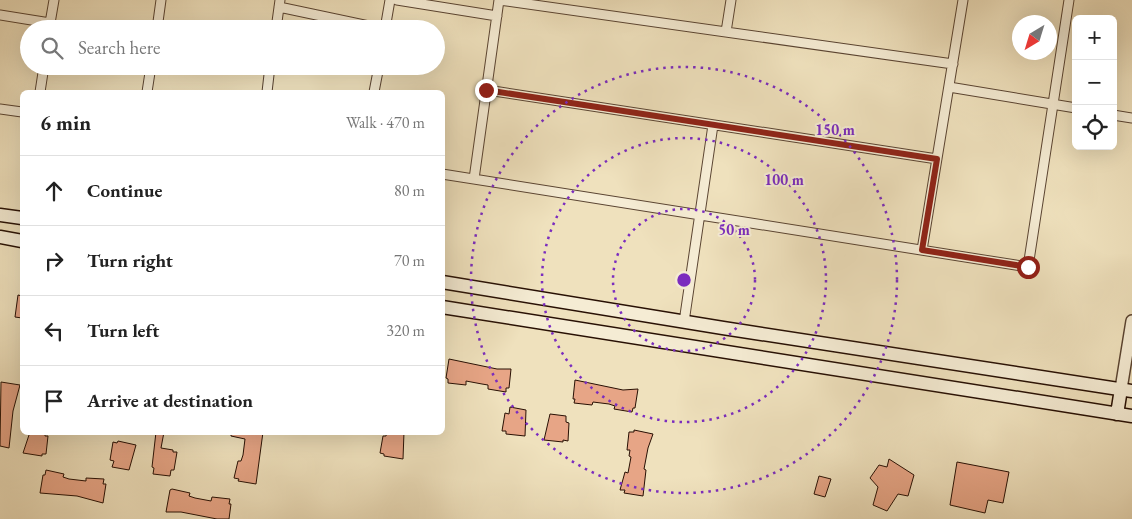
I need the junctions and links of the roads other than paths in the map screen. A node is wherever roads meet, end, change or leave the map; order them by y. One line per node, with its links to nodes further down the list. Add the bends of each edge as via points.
1 (54, 0): 13 (street)
2 (161, 0): 14 (street)
3 (390, 0): 17 (street)
4 (397, 0): 11 (street)
5 (499, 0): 11 (street); 18 (street)
6 (731, 0): 18 (street)
7 (964, 0): 19 (street)
8 (1069, 0): 30 (street)
9 (279, 4): 15 (street); 16 (street)
10 (0, 15): 12 (street)
11 (497, 16): 29 (street)
12 (23, 20)
13 (51, 20)
14 (158, 20)
15 (277, 20)
16 (346, 20)
17 (386, 20)
18 (726, 32): 19 (street)
19 (953, 64): 24 (street)
20 (43, 75): 25 (street)
21 (150, 75): 26 (street)
22 (269, 75): 27 (street)
23 (377, 75): 28 (street)
24 (949, 87): 30 (street); 37 (street)
25 (40, 90)
26 (147, 90)
27 (267, 90)
28 (374, 90)
29 (486, 90): 36 (street); 39 (street)
30 (1053, 105): 31 (street); 45 (street, via 1028,267)
31 (1072, 107)
32 (0, 109): 33 (street)
33 (20, 112)
34 (1117, 116): 35 (street)
35 (1132, 118)
36 (713, 125): 37 (street); 41 (street)
37 (937, 159): 45 (street)
38 (445, 174): 39 (street)
39 (474, 179): 41 (street)
40 (0, 215): 42 (main road)
41 (700, 215): 45 (street); 49 (street)
42 (20, 218)
43 (0, 237): 44 (main road)
44 (20, 241)
45 (922, 250)
46 (445, 282): 49 (main road)
47 (445, 307): 51 (main road)
48 (1132, 321): 50 (street)
49 (684, 322): 50 (main road)
50 (1126, 390): 51 (main road)
51 (1117, 414): 52 (main road)
52 (1132, 416)

